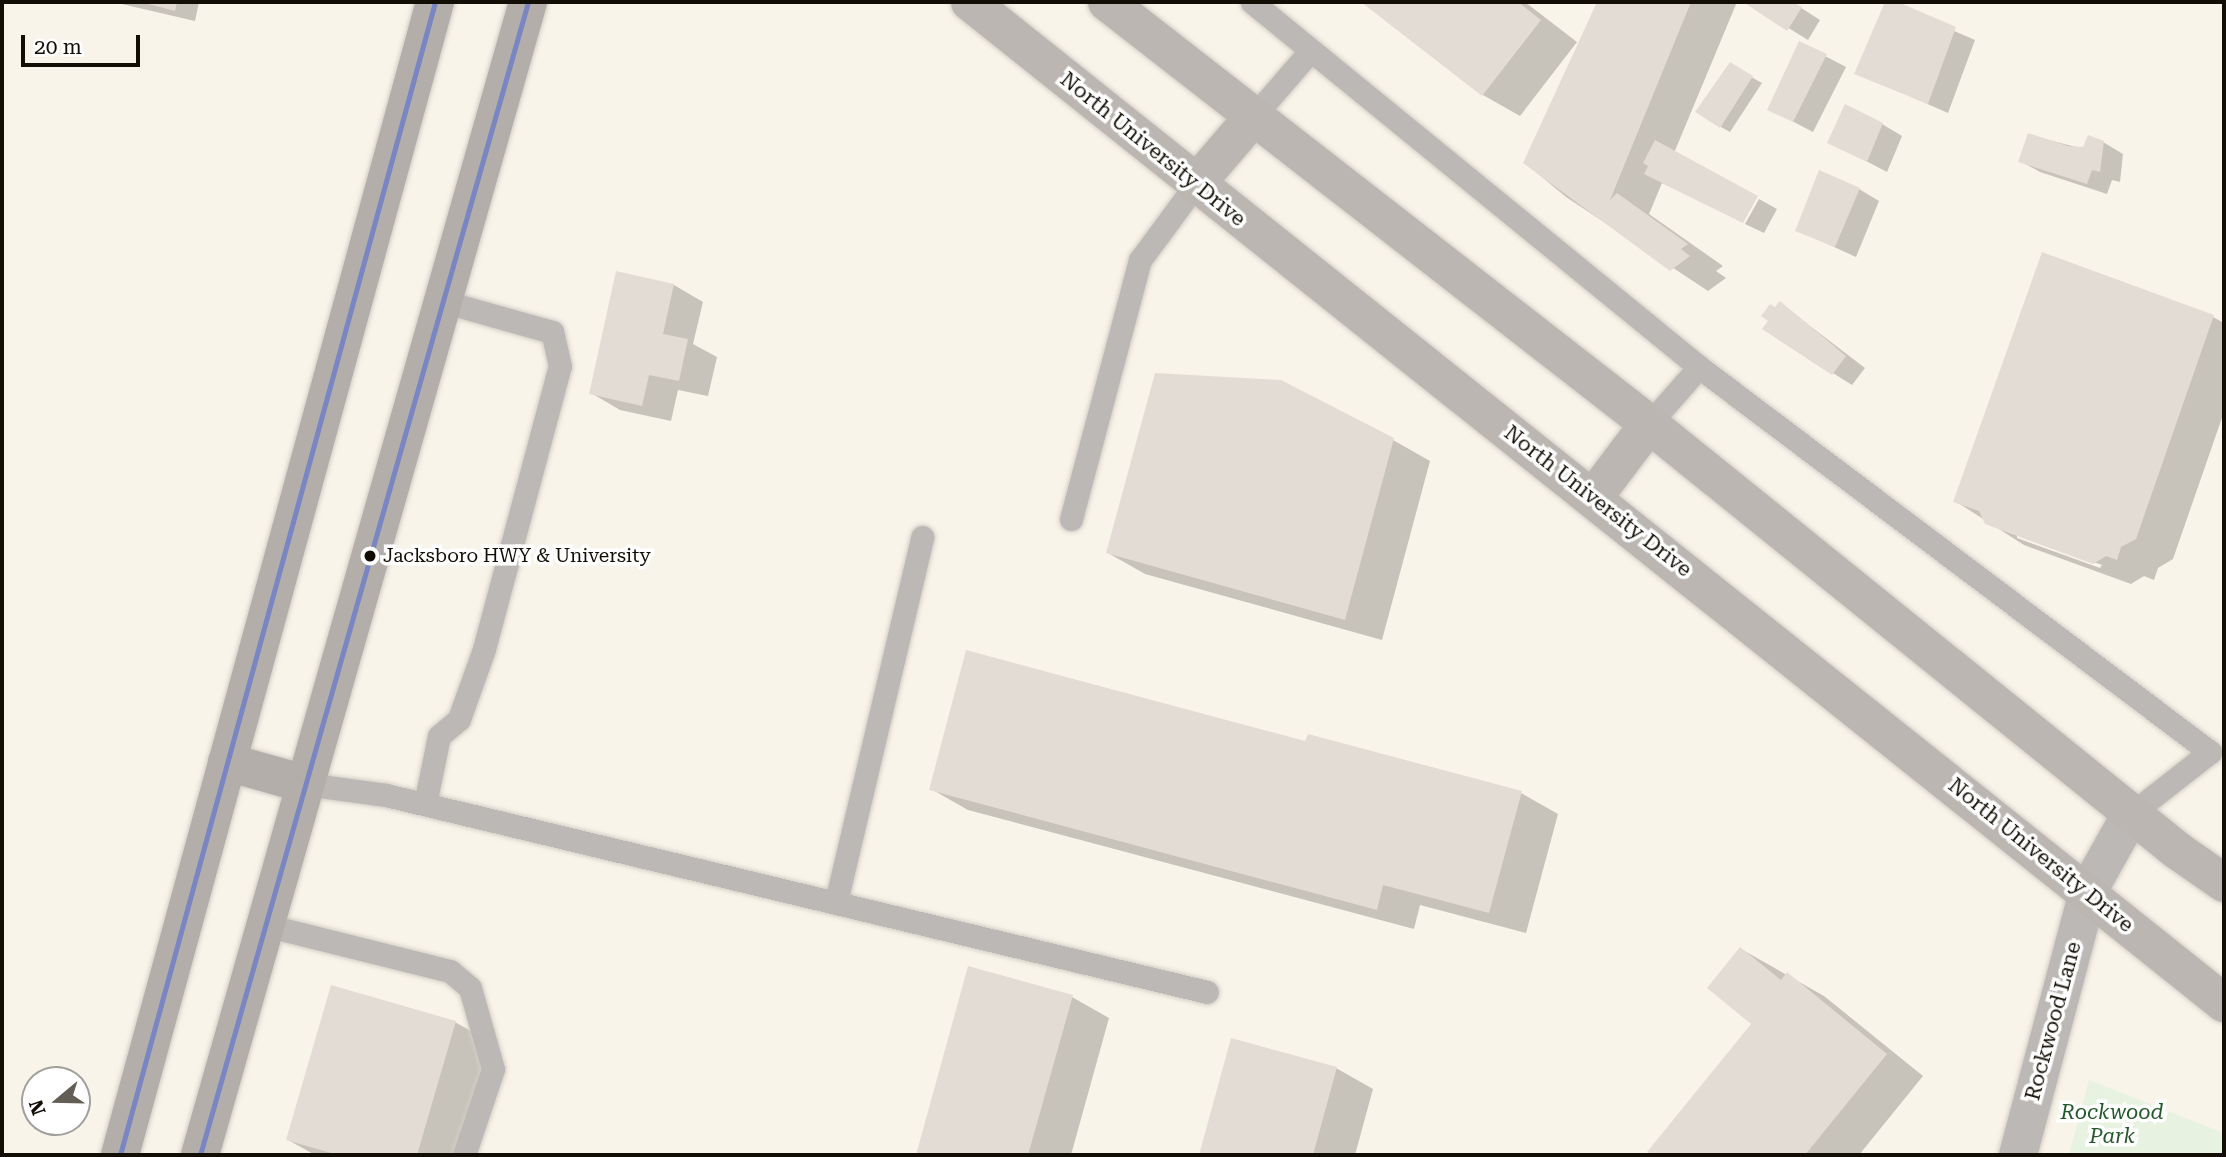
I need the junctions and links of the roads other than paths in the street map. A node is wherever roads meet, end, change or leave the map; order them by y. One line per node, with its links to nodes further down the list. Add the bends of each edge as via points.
1 (435, 2): 18 (main road)
2 (528, 2): 8 (main road)
3 (542, 2): 8 (main road)
4 (970, 2): 10 (main road, North University Drive)
5 (1107, 2): 9 (main road)
6 (1252, 2): 7 (lane)
7 (1311, 50): 9 (lane); 12 (lane)
8 (497, 108): 11 (main road)
9 (1254, 116): 10 (main road); 13 (main road)
10 (1196, 184): 14 (main road, North University Drive); 15 (lane, via 1140,260)
11 (442, 300): 19 (main road); 20 (lane, via 552,332 560,366 484,649 459,719 439,736)
12 (1699, 368): 13 (lane); 17 (lane)
13 (1649, 424): 14 (main road); 21 (main road)
14 (1593, 498): 23 (main road, North University Drive)
15 (1071, 519)
16 (922, 537): 24 (lane)
17 (2217, 750): 21 (lane)
18 (227, 762): 19 (main road); 28 (main road)
19 (305, 784): 20 (lane); 25 (main road)
20 (425, 804): 24 (lane)
21 (2131, 814): 22 (main road); 23 (street, Rockwood Lane)
22 (2224, 883)
23 (2088, 891): 27 (main road, North University Drive); 31 (street, Rockwood Lane)
24 (836, 902): 26 (lane)
25 (265, 925): 29 (main road); 30 (lane, via 450,971 470,988 493,1069)
26 (1207, 992)
27 (2224, 1003)
28 (120, 1155)
29 (200, 1155)
30 (464, 1155)
31 (2018, 1155)

